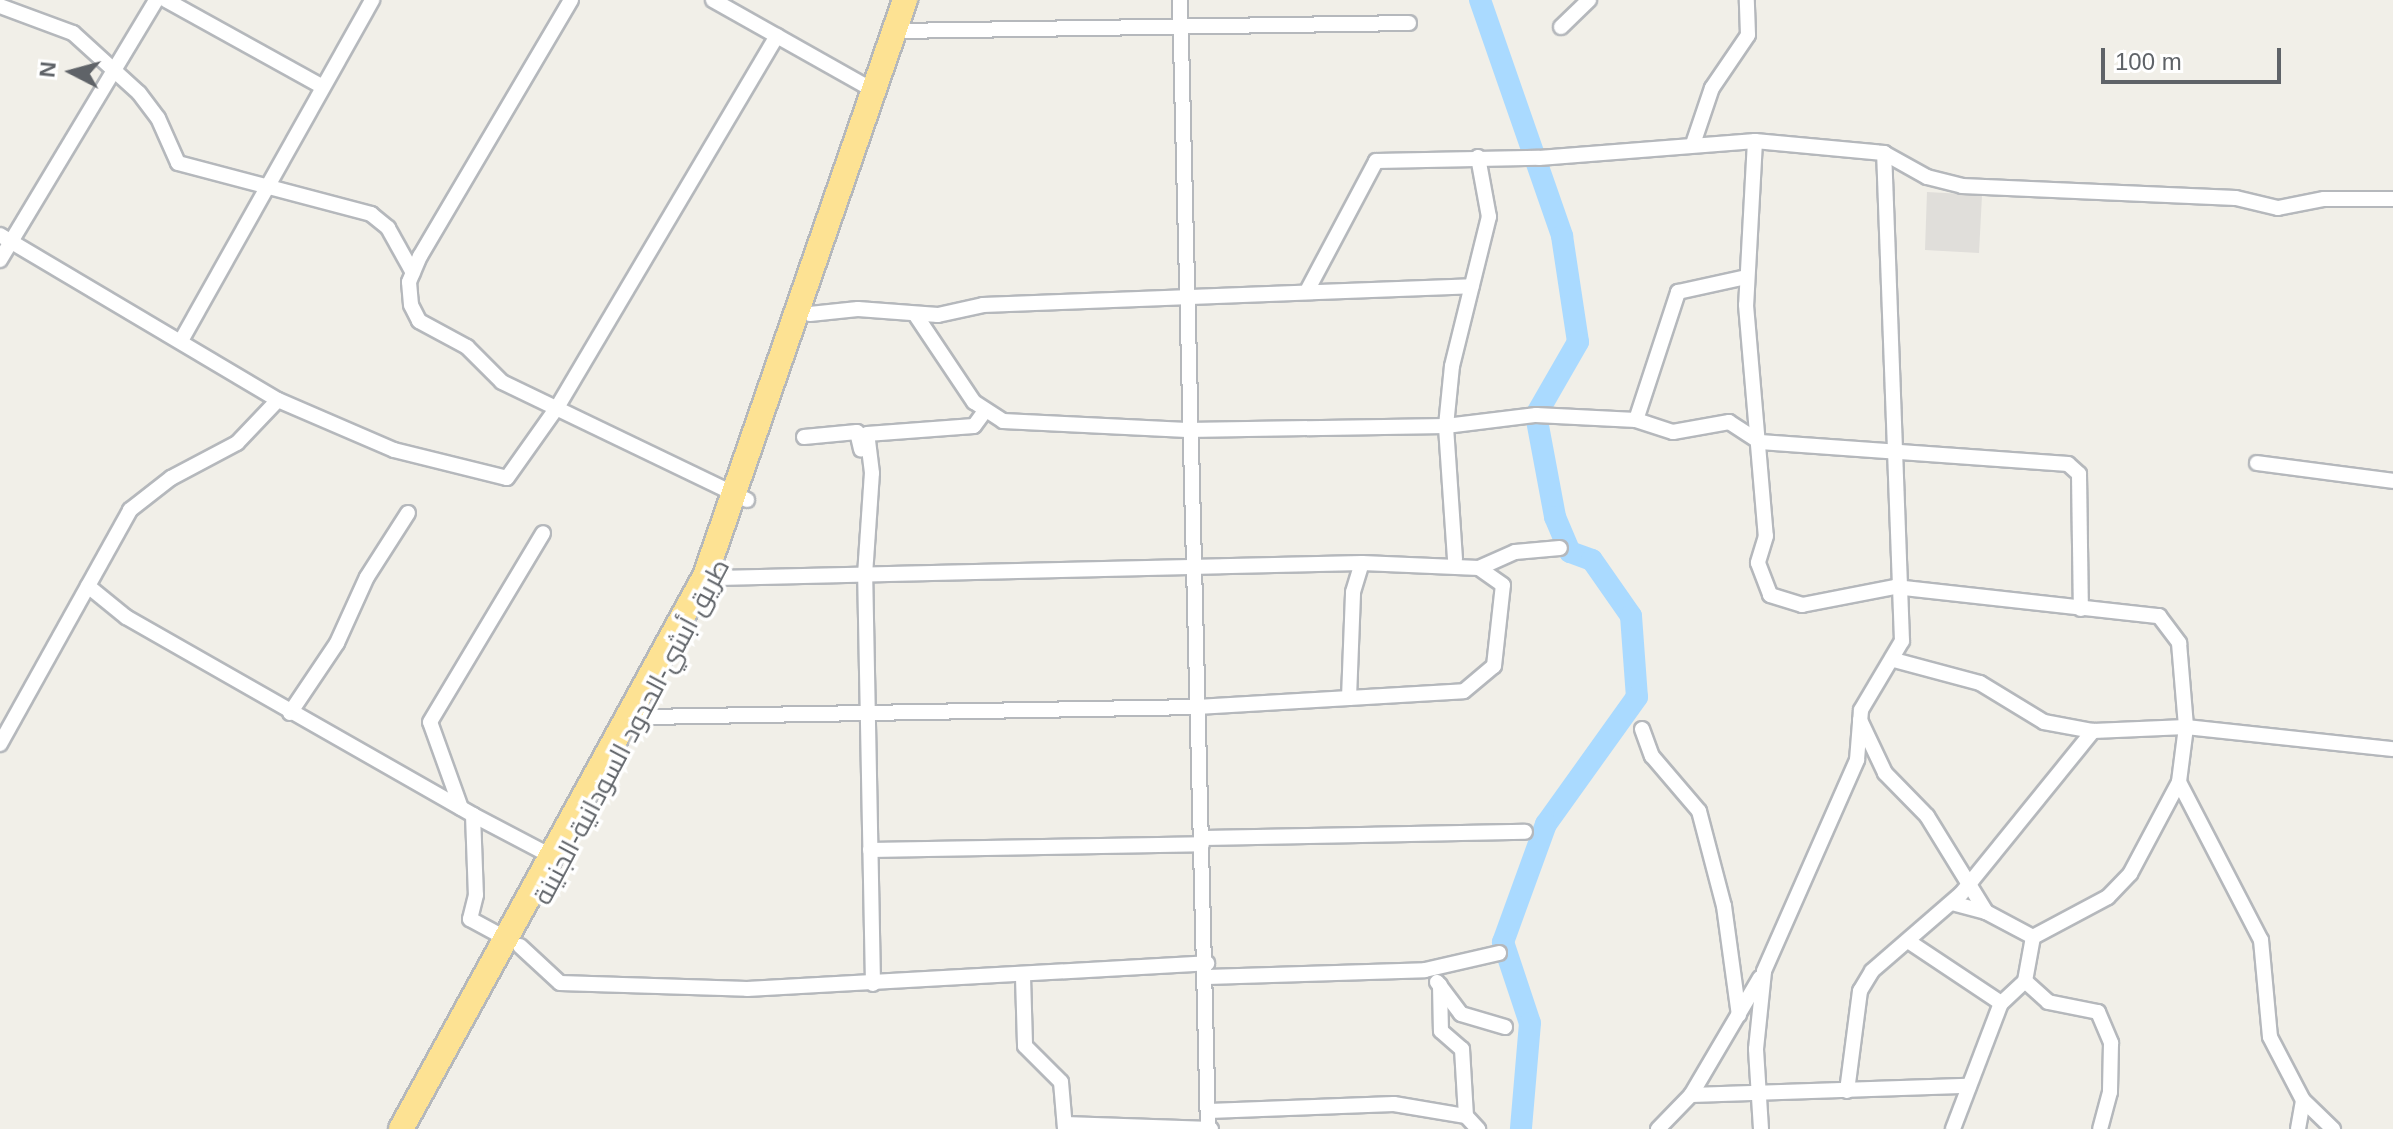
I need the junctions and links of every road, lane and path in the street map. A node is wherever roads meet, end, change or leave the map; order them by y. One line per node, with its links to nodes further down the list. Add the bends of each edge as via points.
1 (156, 0): 17 (street)
2 (166, 0): 18 (street)
3 (372, 0): 18 (street)
4 (571, 0): 28 (street)
5 (713, 0): 16 (street)
6 (905, 0): 15 (highway)
7 (917, 0): 15 (highway, طريق أبشي-الحدود السودانية-الجنينة)
8 (1180, 0): 14 (street)
9 (1589, 0): 13 (street)
10 (1747, 0): 21 (street, via 1748,35 1712,88)
11 (0, 6): 17 (street, via 73,33)
12 (1409, 23): 14 (street)
13 (1561, 27)
14 (1184, 28): 15 (street); 32 (street)
15 (901, 31): 19 (highway); 33 (highway, طريق أبشي-الحدود السودانية-الجنينة)
16 (777, 36): 19 (street); 38 (street)
17 (114, 71): 24 (street, via 158,118 178,163); 26 (street)
18 (323, 87): 24 (street)
19 (876, 92): 37 (highway)
20 (1755, 141): 21 (street); 22 (street); 29 (street)
21 (1693, 144): 23 (street)
22 (1884, 153): 25 (street, via 1927,177 1962,186 2236,198 2278,208 2324,199); 45 (street)
23 (1478, 157): 30 (street, via 1489,217); 31 (street, via 1376,161)
24 (266, 186): 28 (street, via 371,214 388,228); 35 (street)
25 (2393, 199)
26 (5, 238): 27 (street); 35 (street)
27 (0, 260)
28 (413, 273): 38 (street, via 409,296 419,321 467,347 502,382)
29 (1746, 277): 40 (street, via 1678,292); 44 (street)
30 (1472, 286): 31 (street); 41 (street, via 1452,366)
31 (1307, 291): 32 (street)
32 (1188, 295): 34 (street); 42 (street)
33 (810, 314): 34 (street, via 858,309); 37 (highway, طريق أبشي-الحدود السودانية-الجنينة)
34 (915, 314): 39 (street)
35 (182, 339): 36 (street)
36 (278, 400): 38 (street, via 394,450 505,478); 59 (street, via 237,443 171,478 130,510)
37 (775, 401): 48 (highway, طريق أبشي-الحدود السودانية-الجنينة)
38 (558, 406): 48 (street)
39 (985, 411): 42 (street, via 1003,421 1069,428); 50 (street, via 974,426 867,434)
40 (1636, 420): 41 (street, via 1498,416); 44 (street, via 1673,432 1729,422)
41 (1446, 426): 42 (street); 53 (street)
42 (1187, 430): 56 (street)
43 (804, 437): 50 (street, via 857,432)
44 (1760, 442): 45 (street); 60 (street, via 1766,536 1758,563 1770,595 1802,605)
45 (1893, 453): 60 (street); 61 (street, via 2075,466)
46 (2257, 463): 47 (street)
47 (2393, 481)
48 (742, 498): 58 (highway, طريق أبشي-الحدود السودانية-الجنينة); 62 (highway)
49 (408, 513): 66 (street, via 367,577 337,643)
50 (869, 518): 57 (street)
51 (543, 533): 76 (street, via 430,722)
52 (1560, 548): 55 (street, via 1515,552)
53 (1455, 559)
54 (1362, 563): 55 (street); 56 (street); 64 (street, via 1353,592)
55 (1479, 568): 64 (street, via 1503,585 1494,666 1484,680 1464,691)
56 (1191, 570): 57 (street); 65 (street)
57 (865, 575): 58 (street); 67 (street)
58 (717, 578): 62 (highway, طريق أبشي-الحدود السودانية-الجنينة)
59 (88, 586): 66 (street, via 126,617); 73 (street)
60 (1895, 587): 61 (street); 63 (street, via 1903,620)
61 (2081, 609): 70 (street, via 2159,616 2179,643)
62 (687, 626): 68 (highway, طريق أبشي-الحدود السودانية-الجنينة); 80 (highway)
63 (1894, 660): 69 (street); 72 (street, via 1980,683 2044,722)
64 (1349, 698): 65 (street)
65 (1197, 707): 67 (street); 78 (street)
66 (290, 713): 76 (street)
67 (867, 713): 68 (street); 79 (street)
68 (646, 717): 85 (highway, طريق أبشي-الحدود السودانية-الجنينة)
69 (1859, 719): 81 (street, via 1885,773 1927,816); 90 (street, via 1857,760)
70 (2186, 727): 72 (street); 74 (street); 75 (street)
71 (1642, 729): 96 (street, via 1652,756 1699,811 1724,906)
72 (2093, 731): 81 (street)
73 (0, 744)
74 (2393, 749)
75 (2179, 782): 84 (street, via 2130,874 2108,897); 102 (street, via 2261,940 2270,1037)
76 (467, 811): 80 (street); 85 (street, via 476,895 470,919)
77 (1525, 832): 78 (street)
78 (1203, 841): 79 (street); 88 (street)
79 (870, 850): 93 (street)
80 (555, 858): 85 (highway)
81 (1972, 880): 82 (street); 83 (street)
82 (1952, 903): 83 (street); 86 (street)
83 (1986, 912): 84 (street)
84 (2033, 937): 92 (street)
85 (514, 942): 93 (street, via 560,983 747,989); 106 (highway); 107 (highway, طريق أبشي-الحدود السودانية-الجنينة)
86 (1911, 943): 95 (street); 99 (street, via 1872,971 1860,991)
87 (1499, 953): 89 (street)
88 (1207, 970): 89 (street); 91 (street); 104 (street)
89 (1425, 970): 94 (street)
90 (1764, 971): 96 (street); 101 (street)
91 (1023, 977): 93 (street); 105 (street, via 1025,1046 1061,1082)
92 (2025, 981): 95 (street); 112 (street, via 2048,1002 2098,1012 2111,1043 2110,1092)
93 (873, 984)
94 (1440, 985): 97 (street, via 1461,1014); 103 (street, via 1441,1031 1462,1049)
95 (2001, 1003): 98 (street)
96 (1739, 1015): 100 (street)
97 (1505, 1027)
98 (1969, 1086): 99 (street); 111 (street)
99 (1847, 1091): 101 (street)
100 (1691, 1095): 101 (street); 109 (street)
101 (1756, 1096): 110 (street)
102 (2303, 1100): 113 (street); 114 (street)
103 (1466, 1116): 104 (street, via 1394,1104); 108 (street)
104 (1209, 1124): 105 (street)
105 (1065, 1127)
106 (401, 1129)
107 (418, 1129)
108 (1478, 1129)
109 (1658, 1129)
110 (1761, 1129)
111 (1953, 1129)
112 (2100, 1129)
113 (2298, 1129)
114 (2333, 1129)

